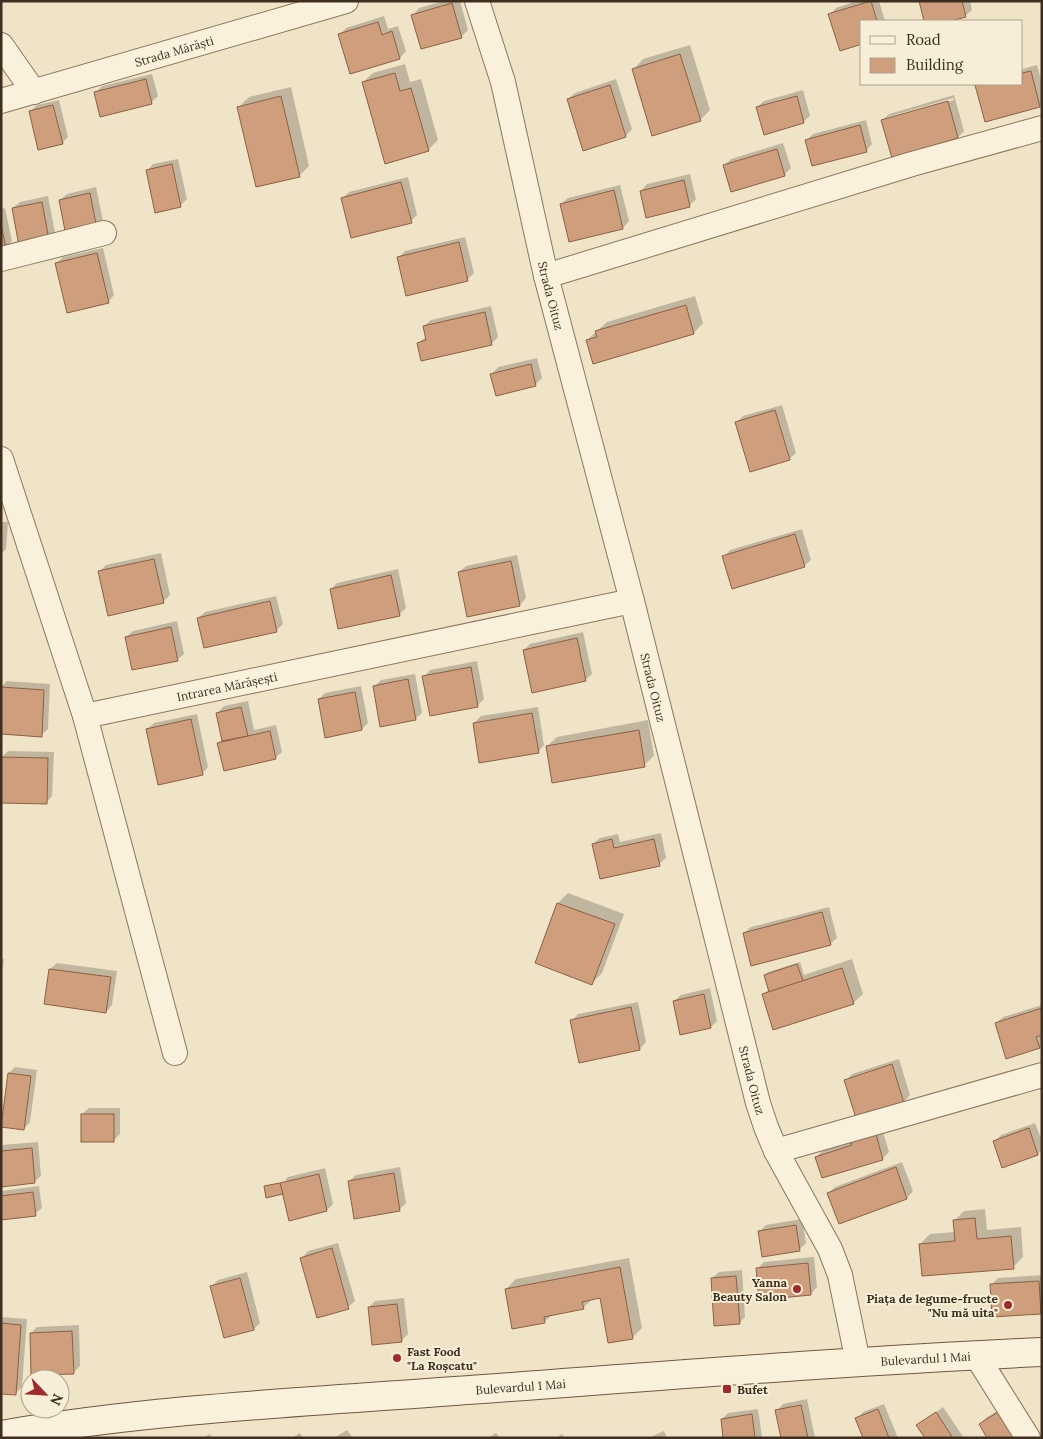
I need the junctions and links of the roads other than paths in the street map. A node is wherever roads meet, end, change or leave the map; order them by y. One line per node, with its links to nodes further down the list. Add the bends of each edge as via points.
1 (346, 1): 4 (street, Strada Mărăști)
2 (477, 1): 9 (street, Strada Oituz, via 503,82)
3 (1, 45): 4 (street)
4 (34, 92): 5 (street, Strada Mărăști)
5 (1, 101)
6 (1042, 128): 9 (street, via 912,164)
7 (104, 233): 8 (street)
8 (1, 259)
9 (546, 276): 11 (street, Strada Oituz)
10 (1, 459): 12 (street)
11 (632, 601): 12 (street, Intrarea Mărășești); 15 (street, Strada Oituz, via 758,1103)
12 (85, 716): 13 (street)
13 (175, 1053)
14 (1042, 1075): 15 (street)
15 (776, 1151): 18 (street, Strada Oituz, via 830,1249 840,1275)
16 (1042, 1352): 17 (main road, Bulevardul 1 Mai)
17 (976, 1355): 18 (main road, Bulevardul 1 Mai); 20 (street)
18 (858, 1362): 19 (main road, Bulevardul 1 Mai, via 269,1405 72,1424)
19 (1, 1435)
20 (1028, 1438)

